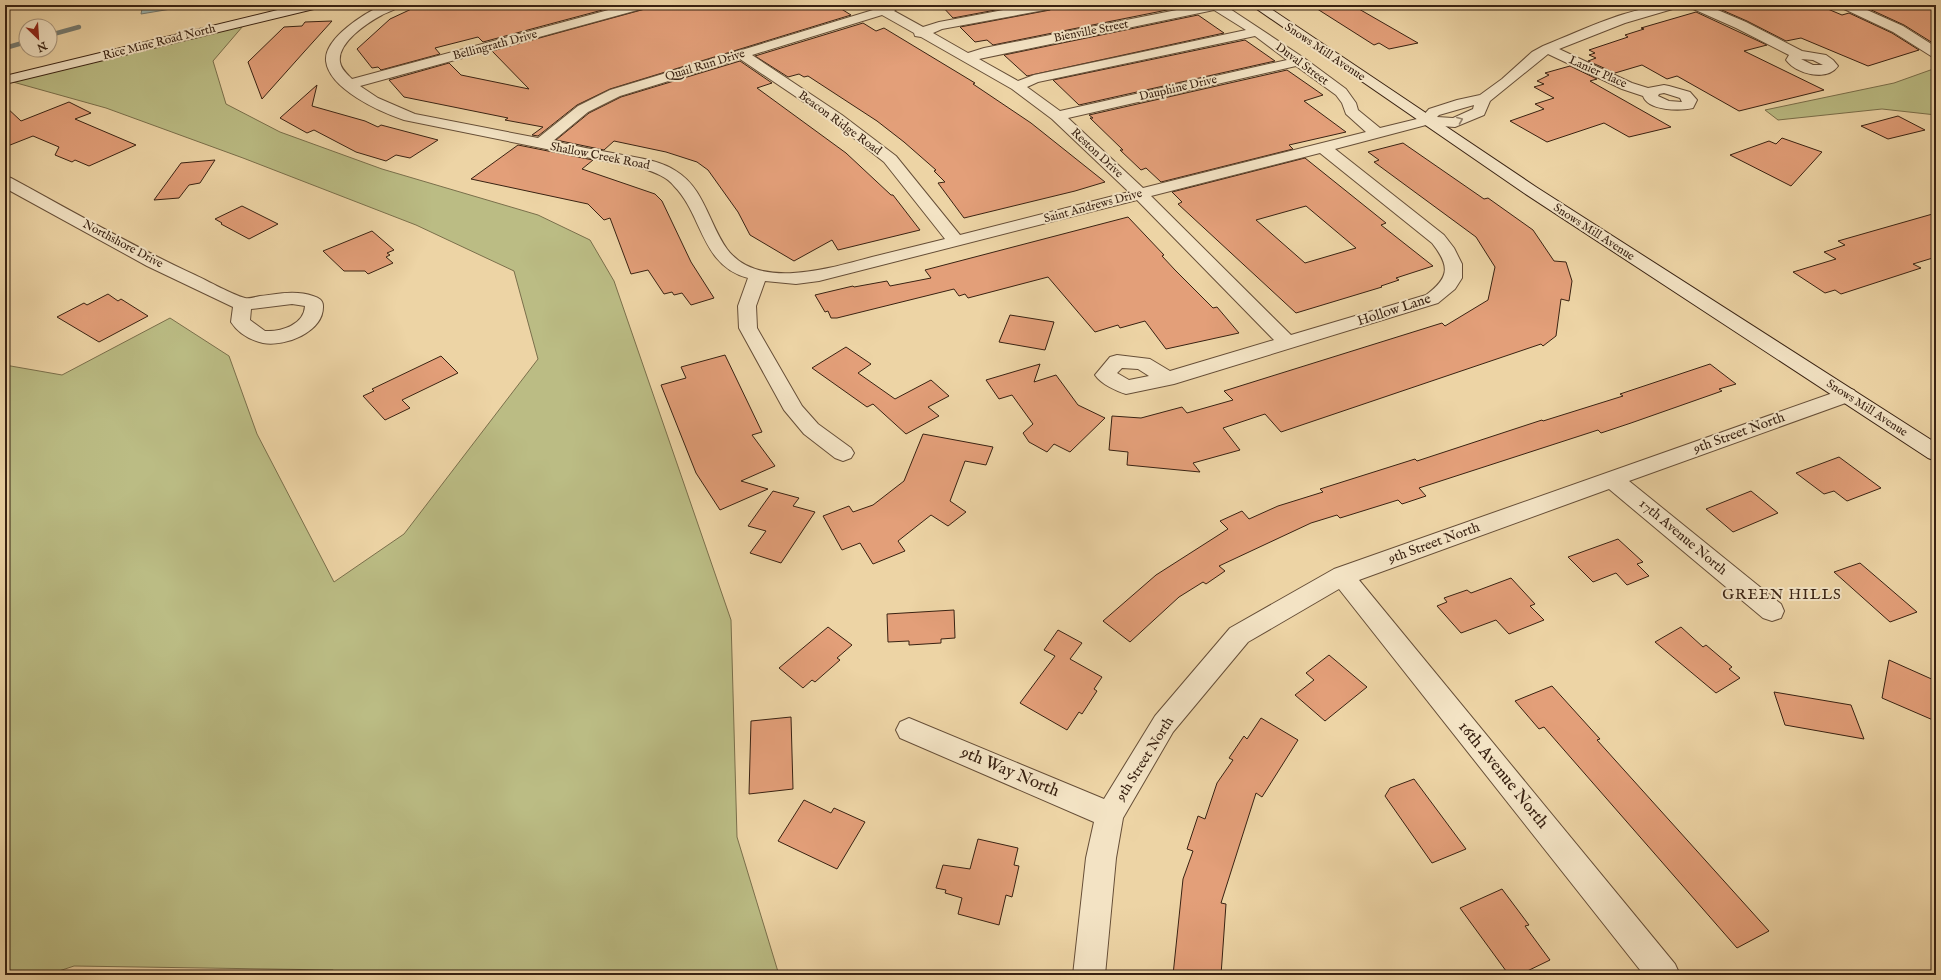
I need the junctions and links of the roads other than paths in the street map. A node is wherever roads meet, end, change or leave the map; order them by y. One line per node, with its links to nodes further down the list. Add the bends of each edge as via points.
1 (314, 5): 20 (street, Rice Mine Road North)
2 (394, 5): 21 (street, Shallow Creek Road, via 379,11 349,31 334,53 332,61 336,71)
3 (641, 5): 21 (street, Bellingrath Drive)
4 (902, 5): 11 (street)
5 (1050, 5): 12 (street, via 939,26)
6 (1215, 5): 13 (street, Duval Street); 18 (street, Bienville Street, via 984,52)
7 (1257, 5): 25 (street, Snows Mill Avenue)
8 (1672, 5): 14 (street, via 1620,20)
9 (1695, 5): 17 (street)
10 (1846, 5): 15 (street, via 1898,29)
11 (878, 8): 12 (street, Reston Drive); 16 (street, Quail Run Drive)
12 (920, 32): 18 (street, Reston Drive)
13 (1257, 32): 19 (street, Duval Street); 22 (street, via 1034,80)
14 (1548, 49): 23 (street, Lanier Place, via 1628,86); 25 (street, via 1484,99 1479,112 1455,123)
15 (1936, 53)
16 (741, 54): 27 (street, Quail Run Drive, via 596,101); 31 (street, Beacon Ridge Road, via 837,118 890,159)
17 (1800, 54)
18 (967, 58): 22 (street, Reston Drive)
19 (1299, 61): 24 (street, Dauphine Drive); 26 (street, Duval Street, via 1341,92 1351,111)
20 (5, 80)
21 (348, 84): 27 (street, Shallow Creek Road, via 366,98 403,114)
22 (1017, 86): 24 (street, Reston Drive)
23 (1650, 93)
24 (1057, 116): 30 (street, Reston Drive)
25 (1426, 121): 26 (street, Saint Andrews Drive); 36 (street, Snows Mill Avenue)
26 (1378, 134): 28 (street, Saint Andrews Drive)
27 (540, 144): 32 (street, Shallow Creek Road, via 649,165 665,171 680,182 692,196 718,250 727,261 741,271)
28 (1324, 148): 30 (street, Saint Andrews Drive); 34 (street, Hollow Lane, via 1438,239 1448,251 1454,265 1454,278 1446,290 1432,299)
29 (5, 181): 33 (street, Northshore Drive, via 153,262)
30 (1140, 194): 31 (street, Saint Andrews Drive); 34 (street, Reston Drive)
31 (957, 242): 32 (street, Saint Andrews Drive, via 819,276 796,279)
32 (759, 275): 37 (street, via 747,298 748,328 794,410 811,430)
33 (243, 304)
34 (1288, 343): 35 (street, Hollow Lane)
35 (1167, 379)
36 (1847, 395): 38 (street, Snows Mill Avenue); 39 (street, 9th Street North)
37 (843, 453)
38 (1936, 453)
39 (1612, 479): 40 (street, 9th Street North); 41 (street, 17th Avenue North)
40 (1342, 576): 43 (street, 9th Street North, via 1239,635 1164,724); 45 (street, 16th Avenue North)
41 (1772, 611)
42 (909, 730): 43 (street, 9th Way North)
43 (1110, 815): 44 (street, 9th Street North, via 1101,858)
44 (1089, 975)
45 (1664, 975)

